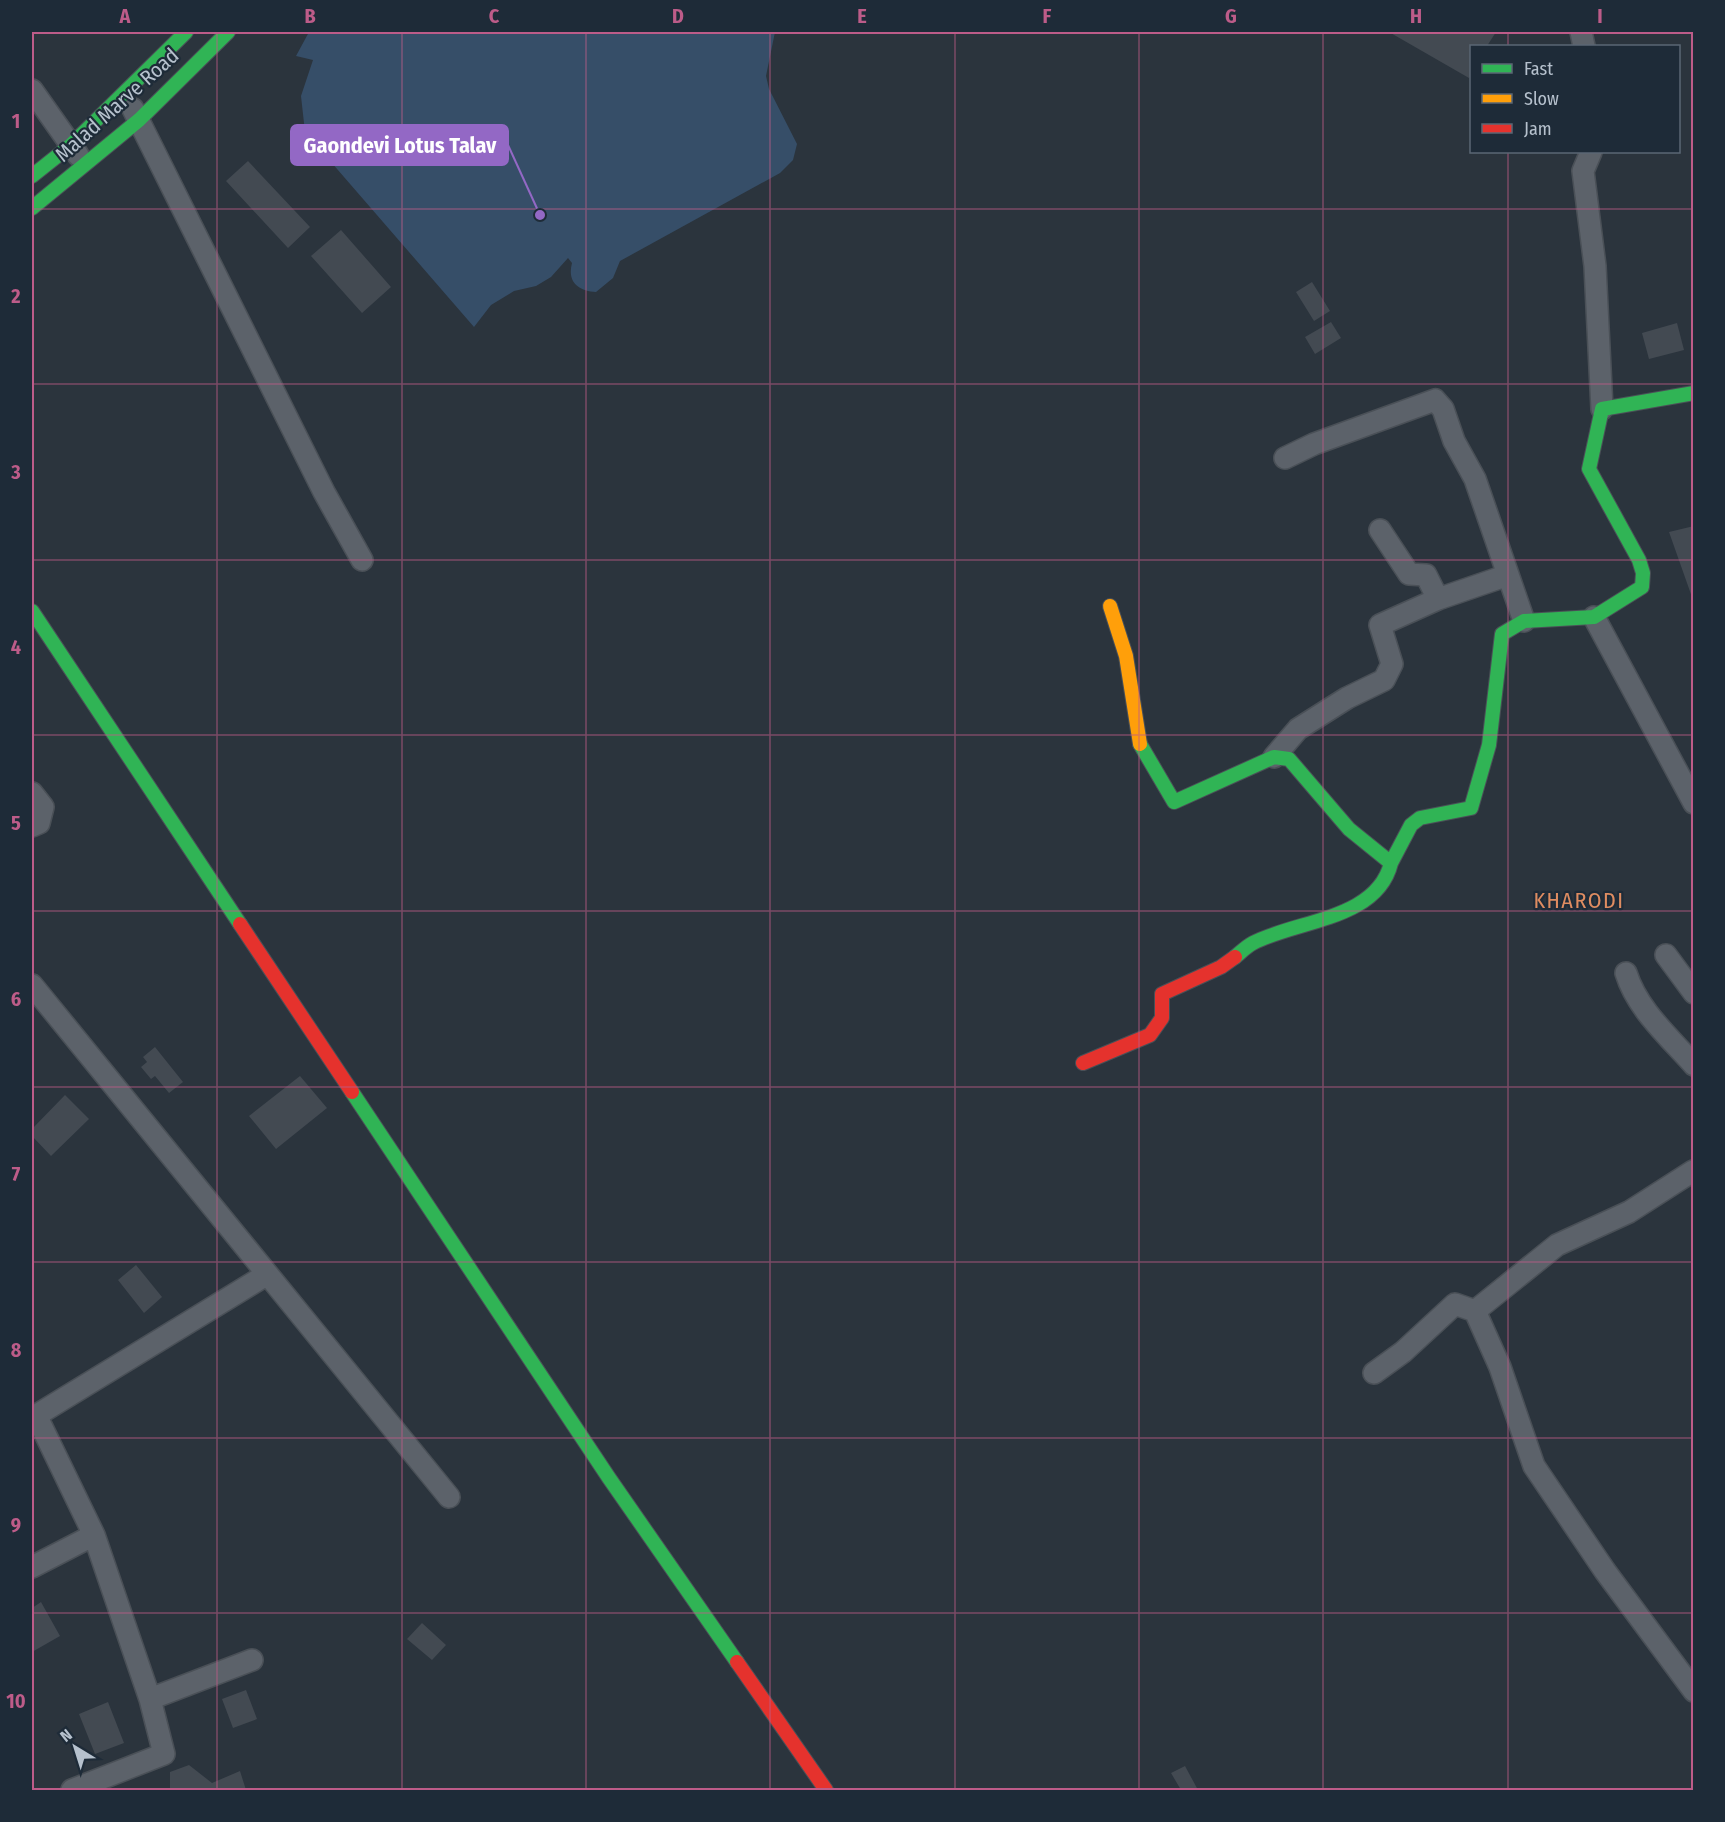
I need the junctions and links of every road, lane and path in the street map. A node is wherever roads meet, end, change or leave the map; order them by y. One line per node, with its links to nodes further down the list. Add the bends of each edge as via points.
1 (186, 32): 4 (street)
2 (228, 32): 5 (street, Malad Marve Road)
3 (32, 90): 6 (street)
4 (124, 93): 5 (street); 6 (street)
5 (138, 120): 8 (street, Malad Marve Road); 15 (street, via 324,492)
6 (71, 145): 8 (street); 9 (street)
7 (1591, 153): 12 (street, via 1583,171 1595,266)
8 (84, 164): 10 (street, Malad Marve Road)
9 (32, 176)
10 (32, 208)
11 (1694, 393): 12 (street)
12 (1602, 409): 20 (street, via 1589,469 1643,573 1641,587)
13 (1285, 458): 16 (street, via 1333,436 1435,400 1443,409 1454,441 1475,479)
14 (1380, 530): 17 (street, via 1409,574 1426,575)
15 (362, 560)
16 (1508, 575): 17 (street); 21 (street)
17 (1438, 599): 22 (street, via 1380,626 1392,664 1384,680 1298,729)
18 (1110, 606): 22 (street, via 1126,656 1139,742 1174,802)
19 (32, 611): 46 (street, via 609,1478)
20 (1594, 617): 21 (street); 24 (street)
21 (1524, 621): 26 (street, via 1502,634 1489,745 1471,808 1420,818 1411,825)
22 (1274, 757): 26 (street, via 1289,759 1354,836 1373,854)
23 (32, 793): 25 (street, via 43,807 39,823)
24 (1694, 803)
25 (32, 826)
26 (1391, 863): 31 (street, via 1387,879 1371,895 1343,912 1252,943 1221,967 1162,994 1162,1018 1150,1035)
27 (1666, 955): 30 (street)
28 (1626, 973): 32 (street, via 1631,991)
29 (32, 985): 34 (street)
30 (1694, 993)
31 (1083, 1063)
32 (1694, 1065)
33 (1693, 1171): 35 (street, via 1629,1212 1557,1245)
34 (266, 1275): 37 (street); 38 (street)
35 (1475, 1311): 36 (street, via 1455,1304 1404,1352); 42 (street, via 1500,1367 1534,1466)
36 (1374, 1373)
37 (34, 1417): 39 (street)
38 (449, 1497)
39 (94, 1535): 40 (street); 43 (street)
40 (32, 1567)
41 (252, 1660): 43 (street)
42 (1694, 1691)
43 (150, 1699): 44 (street, via 164,1754)
44 (114, 1783): 45 (street)
45 (72, 1791)
46 (826, 1791)

